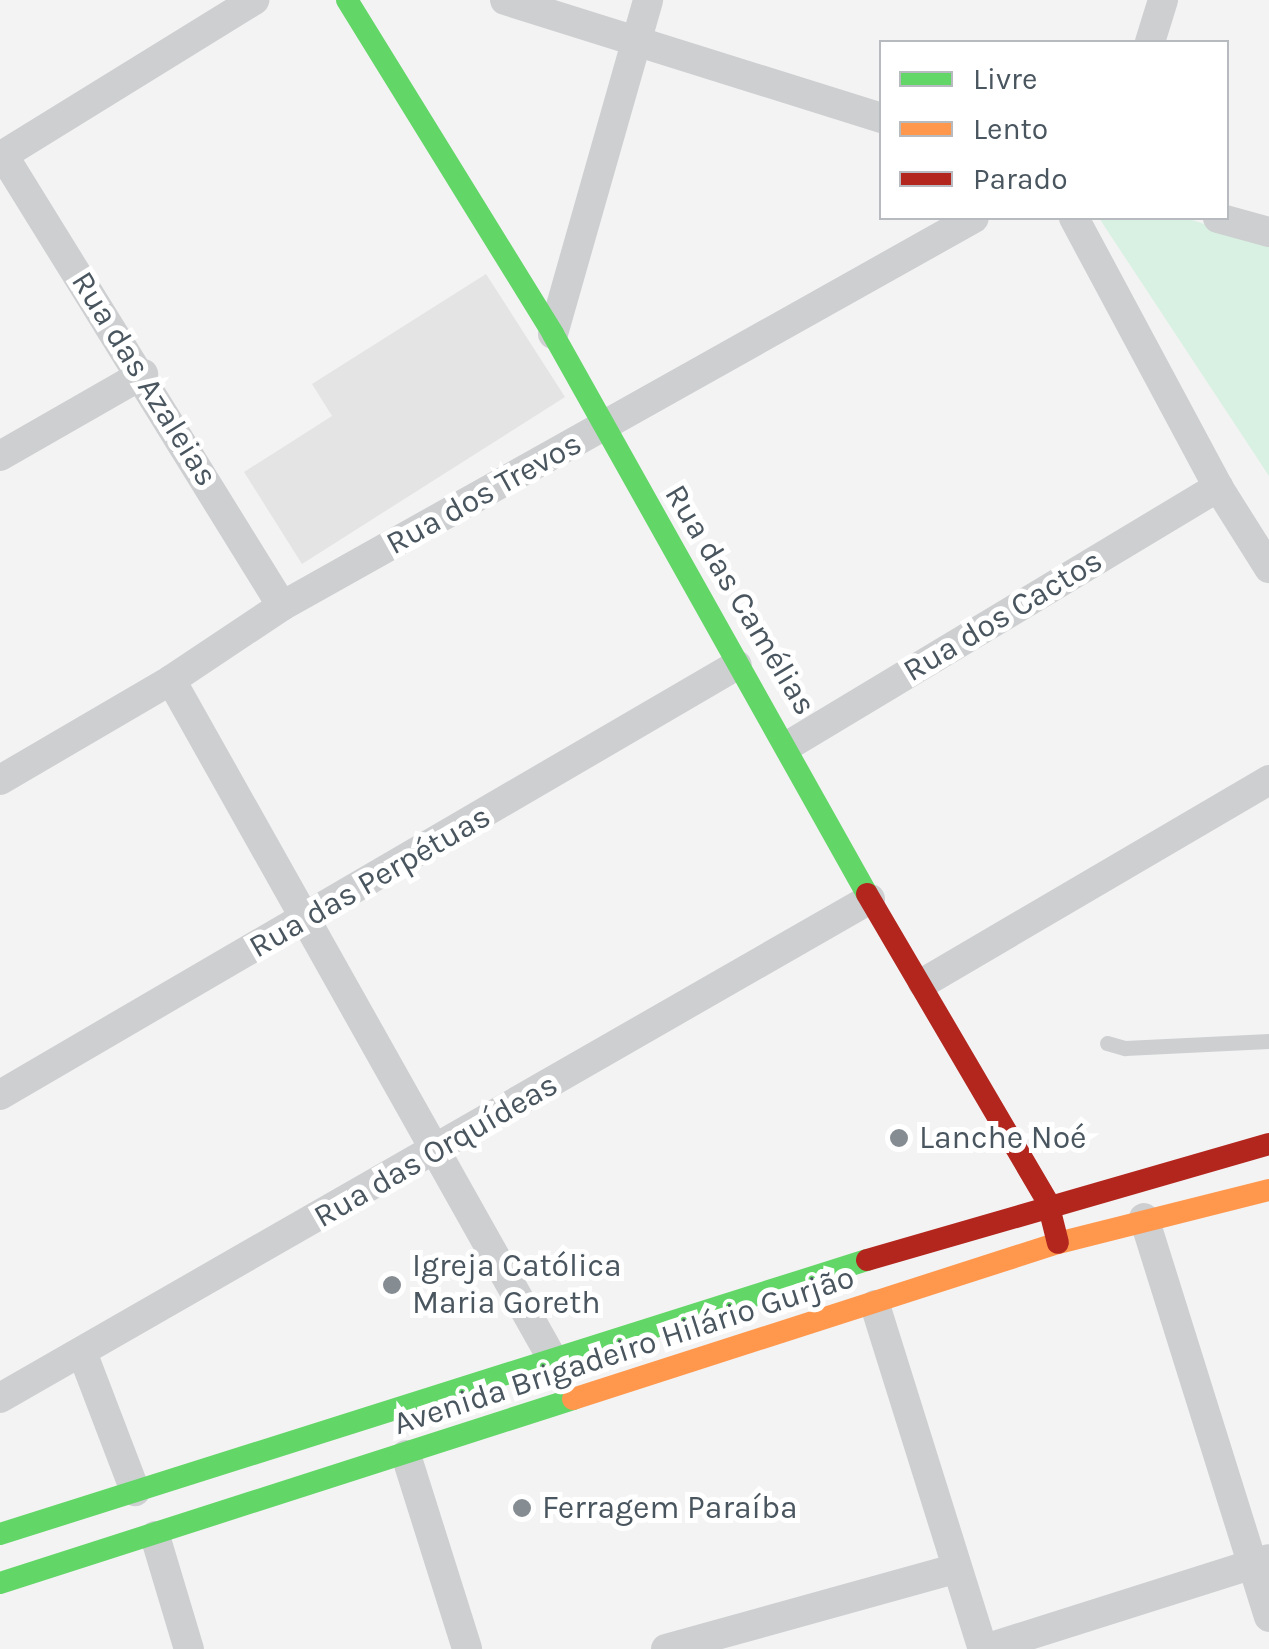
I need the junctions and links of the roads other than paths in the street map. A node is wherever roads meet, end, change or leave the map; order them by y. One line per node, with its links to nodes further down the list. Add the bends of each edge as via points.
1 (254, 0): 9 (street)
2 (347, 0): 14 (street, Rua das Camélias)
3 (505, 0): 7 (street)
4 (648, 0): 7 (street)
5 (1162, 0): 6 (street)
6 (1151, 40)
7 (636, 41): 8 (street); 14 (street)
8 (879, 117)
9 (2, 156): 15 (street, Rua das Azaleias)
10 (970, 220): 16 (street, Rua dos Trevos)
11 (1075, 220): 18 (street)
12 (1225, 220): 13 (street)
13 (1269, 232)
14 (553, 334): 16 (street, Rua das Camélias)
15 (143, 374): 17 (street); 20 (street, Rua das Azaleias)
16 (601, 428): 20 (street, Rua dos Trevos); 21 (street, Rua das Camélias)
17 (0, 456)
18 (1218, 487): 19 (street); 23 (street, Rua dos Cactos)
19 (1269, 568)
20 (282, 606): 22 (street, Rua dos Trevos)
21 (737, 664): 23 (street, Rua das Camélias); 27 (street, Rua das Perpétuas)
22 (171, 680): 24 (street, Rua dos Trevos); 27 (street)
23 (789, 745): 26 (street, Rua das Camélias)
24 (0, 780)
25 (1269, 780): 28 (street)
26 (870, 899): 28 (street, Rua das Camélias); 33 (street, Rua das Orquídeas)
27 (304, 922): 31 (street, Rua das Perpétuas); 33 (street)
28 (923, 983): 35 (street, Rua das Camélias)
29 (1269, 1041): 30 (lane)
30 (1107, 1043)
31 (0, 1095)
32 (1269, 1144): 35 (street, Avenida Brigadeiro Hilário Gurjão)
33 (438, 1151): 39 (street, Rua das Orquídeas); 40 (street)
34 (1269, 1190): 36 (street, Avenida Brigadeiro Hilário Gurjão)
35 (1048, 1203): 37 (street, Rua das Camélias); 40 (street, Avenida Brigadeiro Hilário Gurjão)
36 (1144, 1218): 37 (street, Avenida Brigadeiro Hilário Gurjão); 46 (street)
37 (1058, 1243): 38 (street, Avenida Brigadeiro Hilário Gurjão)
38 (875, 1305): 42 (street, Avenida Brigadeiro Hilário Gurjão); 47 (street)
39 (82, 1352): 41 (street, Rua das Orquídeas); 43 (street)
40 (552, 1358): 43 (street, Avenida Brigadeiro Hilário Gurjão)
41 (0, 1398)
42 (406, 1455): 45 (street, Avenida Brigadeiro Hilário Gurjão); 51 (street)
43 (135, 1491): 44 (street, Avenida Brigadeiro Hilário Gurjão)
44 (0, 1534)
45 (155, 1536): 48 (street, Avenida Brigadeiro Hilário Gurjão); 50 (street)
46 (1261, 1561): 49 (street); 53 (street)
47 (956, 1569): 52 (street); 53 (street)
48 (0, 1583)
49 (1269, 1617)
50 (189, 1649)
51 (467, 1649)
52 (666, 1649)
53 (984, 1649)

